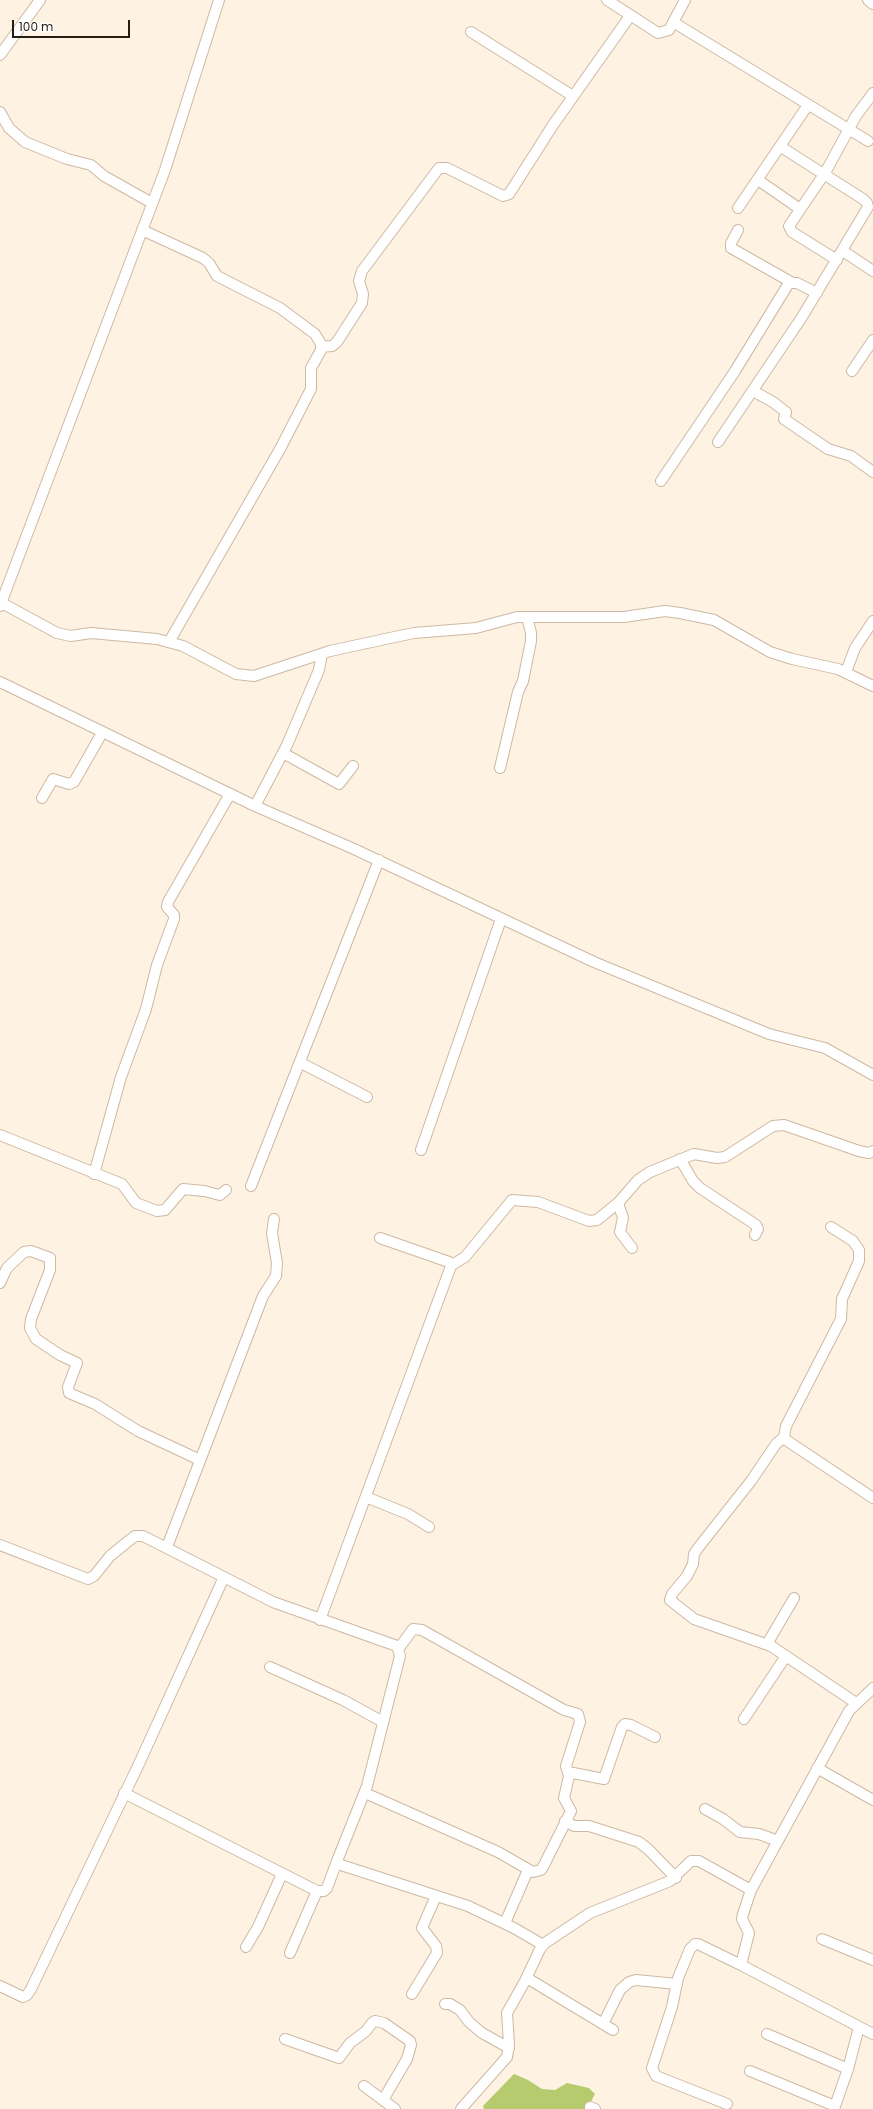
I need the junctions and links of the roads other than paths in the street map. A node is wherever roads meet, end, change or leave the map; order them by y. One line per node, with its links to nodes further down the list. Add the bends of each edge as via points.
1 (40, 0): 10 (street)
2 (219, 0): 21 (street)
3 (607, 0): 7 (street)
4 (685, 0): 8 (street)
5 (868, 0): 6 (street)
6 (873, 4)
7 (630, 16): 8 (street, via 658,33 669,30); 12 (street)
8 (674, 22): 13 (street)
9 (471, 32): 12 (street)
10 (0, 55)
11 (873, 93): 15 (street)
12 (573, 96): 31 (street, via 506,196 447,168 439,168 362,271 359,278 362,304 337,342 332,346)
13 (808, 105): 15 (street); 17 (street)
14 (0, 112): 21 (street, via 9,128 25,142 67,159 91,165 104,176)
15 (850, 129): 16 (street); 18 (street)
16 (868, 141)
17 (781, 147): 18 (street); 19 (street)
18 (825, 173): 20 (street); 23 (street)
19 (758, 180): 22 (street); 23 (street)
20 (870, 201): 26 (street)
21 (152, 203): 24 (street)
22 (738, 208)
23 (800, 209): 26 (street, via 790,224 790,230)
24 (142, 230): 31 (street, via 203,258 217,276 280,308 315,334 320,340); 37 (street)
25 (738, 230): 28 (street, via 731,248)
26 (840, 256): 27 (street); 29 (street)
27 (873, 271)
28 (791, 282): 29 (street); 36 (street, via 736,371)
29 (817, 293): 33 (street)
30 (873, 340): 32 (street)
31 (321, 347): 40 (street, via 311,368 311,389 298,416)
32 (852, 371)
33 (753, 391): 34 (street); 35 (street, via 786,412 784,419 828,449 851,456)
34 (718, 442)
35 (873, 472)
36 (661, 481)
37 (0, 604): 40 (street, via 64,635 91,633 145,637)
38 (527, 617): 41 (street, via 508,619 476,628 414,633); 42 (street, via 624,617 665,611 694,614 721,623 770,652); 48 (street, via 531,641)
39 (873, 621): 42 (street, via 855,648)
40 (169, 642): 41 (street, via 183,646 236,674 247,676 262,675)
41 (322, 654): 46 (street, via 319,670)
42 (846, 672): 44 (street)
43 (0, 682): 45 (street)
44 (873, 686)
45 (102, 733): 49 (street); 50 (street, via 74,782 70,784 53,779)
46 (283, 753): 47 (street, via 339,784); 51 (street)
47 (353, 766)
48 (500, 768)
49 (230, 794): 51 (street); 61 (street, via 168,902 167,907 174,915 174,919 157,965 146,1009 121,1077)
50 (42, 798)
51 (255, 806): 52 (street)
52 (379, 860): 53 (street); 54 (street)
53 (501, 919): 55 (street, via 594,962 769,1034 825,1048); 58 (street)
54 (301, 1063): 56 (street); 62 (street)
55 (873, 1075)
56 (367, 1097)
57 (0, 1135): 61 (street)
58 (421, 1150)
59 (873, 1151): 60 (street, via 859,1151 778,1125 725,1157 699,1154)
60 (680, 1159): 64 (street, via 642,1176); 67 (street, via 696,1184 756,1225 758,1229)
61 (94, 1174): 63 (street, via 122,1184 136,1203 157,1211 165,1210 183,1189 220,1195)
62 (251, 1186)
63 (226, 1190)
64 (618, 1202): 69 (street, via 622,1218 620,1232); 70 (street, via 597,1220 589,1221 538,1202 512,1200 465,1258)
65 (274, 1219): 73 (street, via 272,1233 277,1272 263,1296)
66 (831, 1227): 72 (street, via 853,1241 859,1250 859,1261 842,1299 841,1319 786,1426)
67 (755, 1235)
68 (380, 1238): 70 (street)
69 (632, 1248)
70 (452, 1265): 74 (street)
71 (0, 1283): 73 (street, via 7,1268 24,1252 31,1251 50,1258 50,1270 30,1328 36,1338 60,1355 77,1362 68,1387 69,1393 95,1404 138,1431)
72 (784, 1437): 75 (street); 82 (street, via 776,1444 751,1481 698,1548 687,1576 670,1597 671,1602 694,1619)
73 (200, 1460): 78 (street)
74 (366, 1497): 76 (street, via 408,1514); 81 (street)
75 (873, 1498)
76 (429, 1527)
77 (0, 1545): 78 (street, via 88,1579 94,1576 110,1556 135,1536 147,1537)
78 (167, 1547): 79 (street)
79 (224, 1577): 81 (street, via 272,1602); 93 (street)
80 (794, 1598): 82 (street)
81 (320, 1620): 83 (street, via 391,1643)
82 (767, 1644): 84 (street)
83 (399, 1648): 89 (street, via 400,1656); 92 (street, via 413,1629 422,1630 564,1710 578,1714 580,1722 566,1766)
84 (786, 1656): 87 (street); 88 (street)
85 (270, 1667): 89 (street, via 343,1700)
86 (873, 1688): 87 (street)
87 (856, 1703): 91 (street)
88 (744, 1719)
89 (383, 1722): 94 (street)
90 (656, 1737): 92 (street, via 625,1724 622,1726 604,1780)
91 (817, 1768): 95 (street); 98 (street)
92 (568, 1772): 97 (street, via 564,1798 571,1811)
93 (124, 1793): 101 (street); 115 (street, via 29,1993 21,1997)
94 (365, 1793): 99 (street); 100 (street, via 498,1852)
95 (873, 1800)
96 (705, 1809): 98 (street, via 740,1832 759,1834)
97 (565, 1821): 100 (street, via 540,1870); 102 (street, via 574,1826 589,1826 639,1842)
98 (778, 1841): 103 (street)
99 (337, 1860): 104 (street, via 327,1888 324,1891); 105 (street, via 341,1865)
100 (528, 1870): 106 (street)
101 (282, 1874): 104 (street); 109 (street)
102 (676, 1878): 103 (street, via 687,1863 695,1860); 108 (street, via 590,1912)
103 (752, 1890): 112 (street, via 742,1919 749,1933)
104 (317, 1891): 110 (street)
105 (436, 1896): 106 (street, via 468,1906); 116 (street, via 422,1928 436,1946 437,1953)
106 (505, 1923): 108 (street)
107 (822, 1938): 111 (street)
108 (543, 1945): 113 (street)
109 (246, 1947)
110 (290, 1953)
111 (873, 1960)
112 (741, 1965): 114 (street, via 694,1944); 119 (street)
113 (527, 1978): 118 (street); 124 (street, via 507,2013)
114 (677, 1984): 118 (street, via 636,1980 629,1982 620,1990); 130 (street, via 653,2063 653,2073)
115 (0, 1986)
116 (412, 1994)
117 (445, 2004): 124 (street, via 460,2010 482,2033)
118 (603, 2024): 120 (street)
119 (859, 2027): 121 (street); 125 (street)
120 (613, 2030)
121 (872, 2031)
122 (768, 2034): 125 (street)
123 (285, 2039): 129 (street, via 339,2058 350,2043 372,2023 384,2023 410,2041 411,2045 407,2059)
124 (509, 2048): 128 (street, via 507,2057)
125 (848, 2069): 131 (street)
126 (750, 2071): 131 (street)
127 (364, 2086): 129 (street)
128 (469, 2098): 133 (street); 134 (street)
129 (383, 2100): 132 (street)
130 (727, 2104)
131 (835, 2107)
132 (395, 2109)
133 (461, 2109)
134 (473, 2109)

